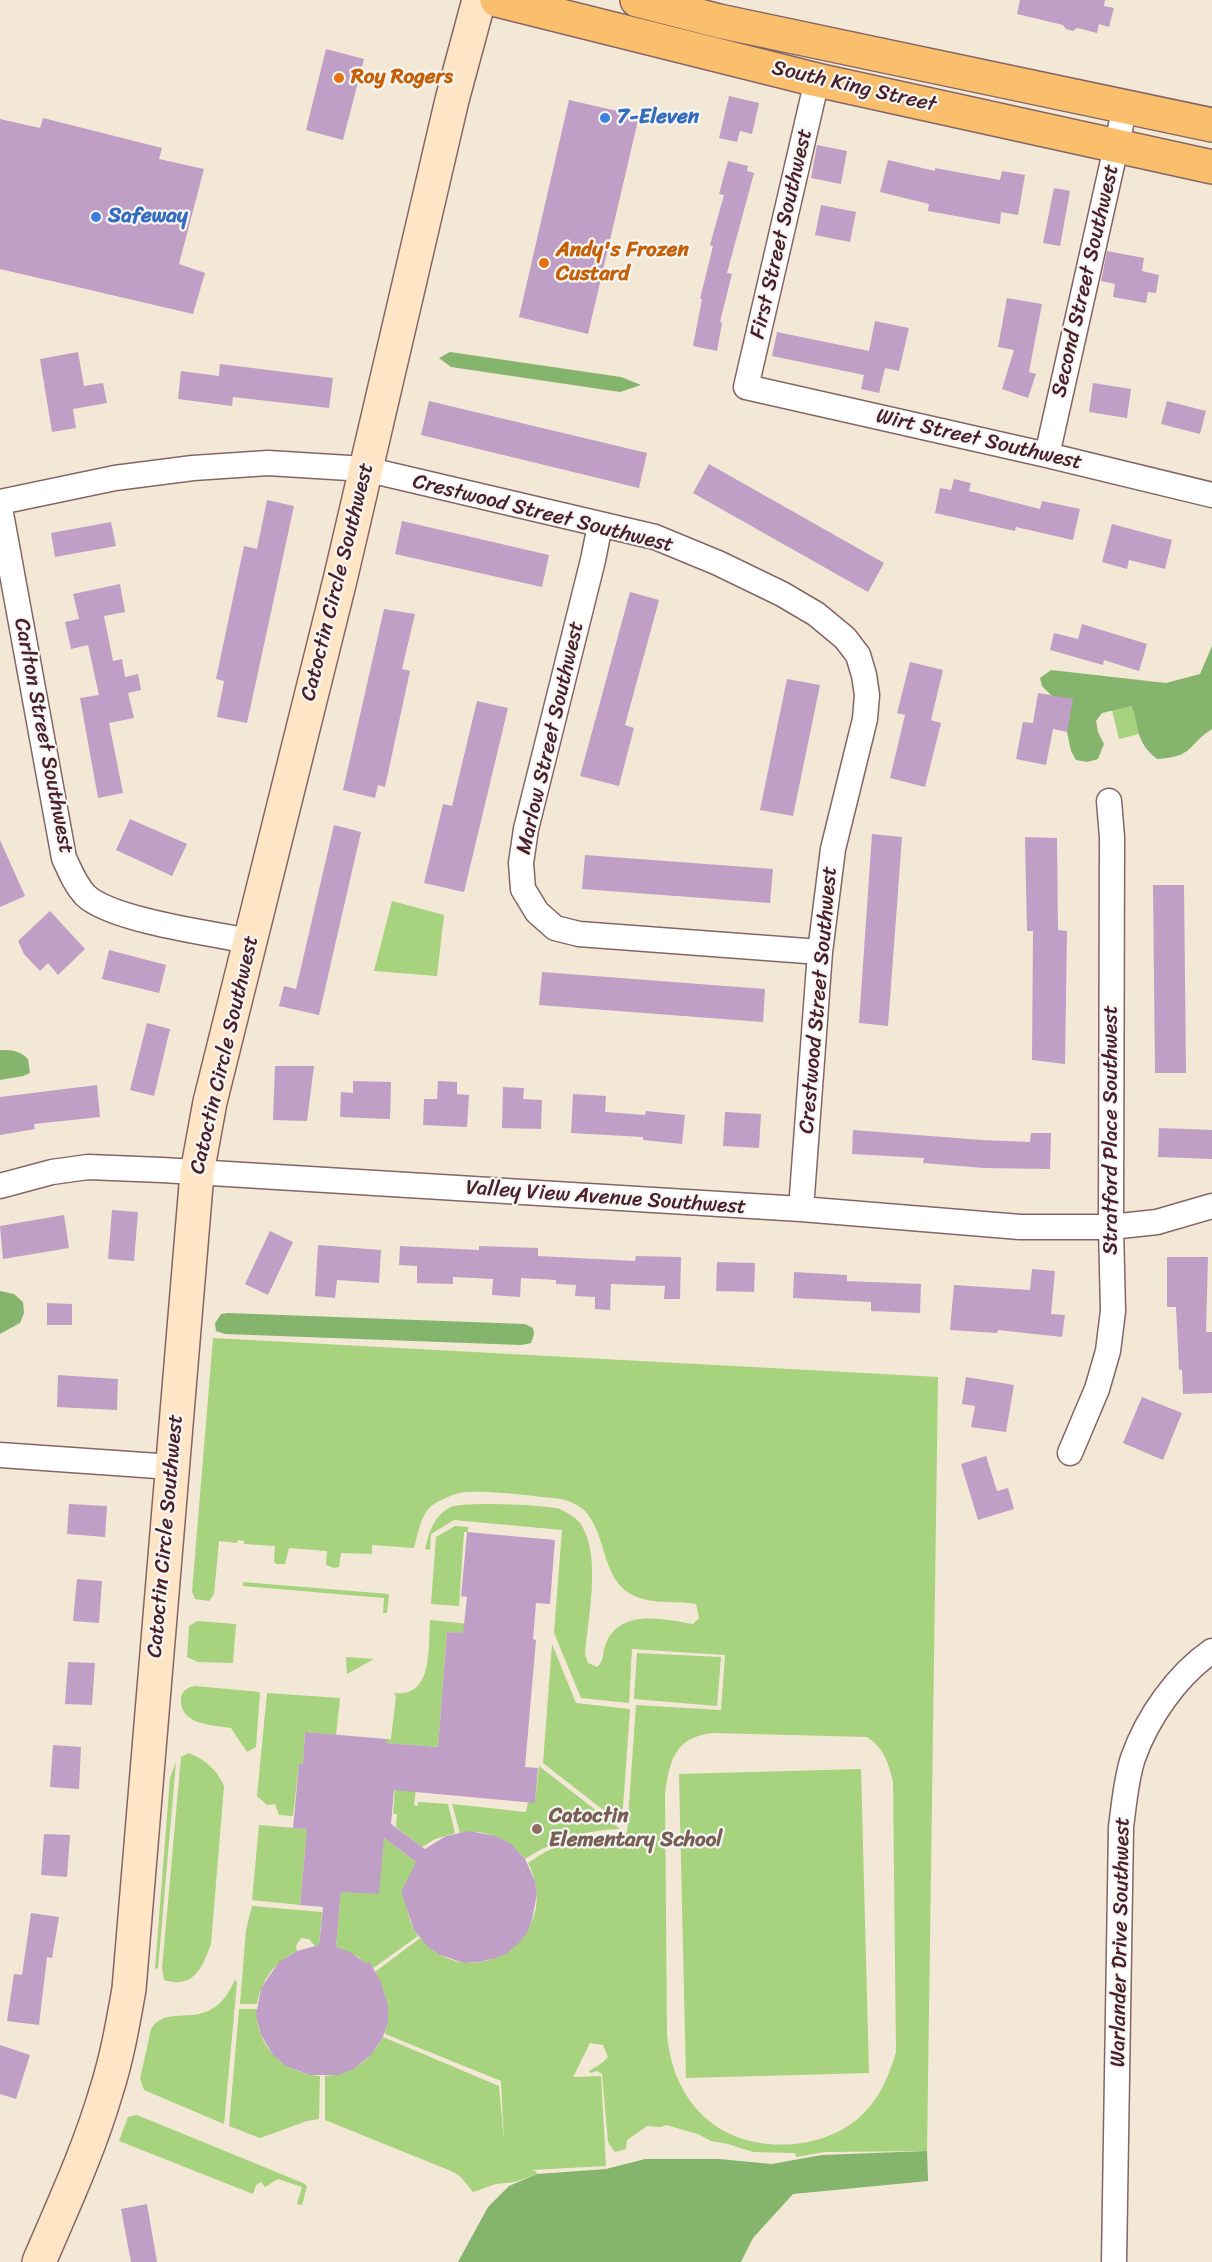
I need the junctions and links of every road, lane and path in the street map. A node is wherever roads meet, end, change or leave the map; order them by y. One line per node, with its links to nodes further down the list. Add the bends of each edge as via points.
1 (479, 0): 12 (main road, Catoctin Circle Southwest)
2 (497, 0): 5 (main road, South King Street)
3 (637, 0): 4 (main road, South King Street)
4 (721, 11): 6 (main road, South King Street)
5 (817, 80): 8 (main road, South King Street); 10 (street, First Street Southwest)
6 (1125, 107): 7 (main road, South King Street); 8 (street, Second Street Southwest)
7 (1212, 125)
8 (1116, 146): 9 (main road, South King Street); 11 (street, Second Street Southwest)
9 (1212, 167)
10 (746, 387): 11 (street, Wirt Street Southwest)
11 (1047, 455): 13 (street, Wirt Street Southwest)
12 (365, 470): 14 (street, Crestwood Street Southwest, via 268,463 193,468 115,478); 16 (street, Crestwood Street Southwest); 18 (main road, Catoctin Circle Southwest)
13 (1212, 495)
14 (0, 502)
15 (0, 508): 18 (street, Carlton Street Southwest, via 64,858 73,879 86,896 118,912)
16 (600, 525): 19 (street, Crestwood Street Southwest, via 655,537 783,594 816,614 845,638 858,655 867,695 866,719 833,849); 19 (street, Marlow Street Southwest, via 526,829 521,863 523,889 537,912 555,928 579,934)
17 (1109, 801): 24 (street, Stratford Place Southwest)
18 (250, 941): 20 (main road, Catoctin Circle Southwest, via 210,1102)
19 (820, 952): 23 (street, Crestwood Street Southwest)
20 (197, 1173): 21 (street, Valley View Avenue Southwest, via 88,1167); 23 (street, Valley View Avenue Southwest); 27 (main road, Catoctin Circle Southwest)
21 (0, 1186)
22 (1212, 1206): 24 (street, Valley View Avenue Southwest, via 1157,1222)
23 (801, 1209): 24 (street, Valley View Avenue Southwest, via 1020,1227)
24 (1111, 1227): 25 (street, Stratford Place Southwest, via 1113,1311 1108,1351)
25 (1071, 1453)
26 (0, 1455): 27 (street)
27 (172, 1467): 29 (main road, Catoctin Circle Southwest, via 129,1989 107,2091)
28 (1212, 1651): 30 (street, Warlander Drive Southwest, via 1170,1692 1148,1725 1132,1759 1120,1827)
29 (39, 2262)
30 (1114, 2262)

